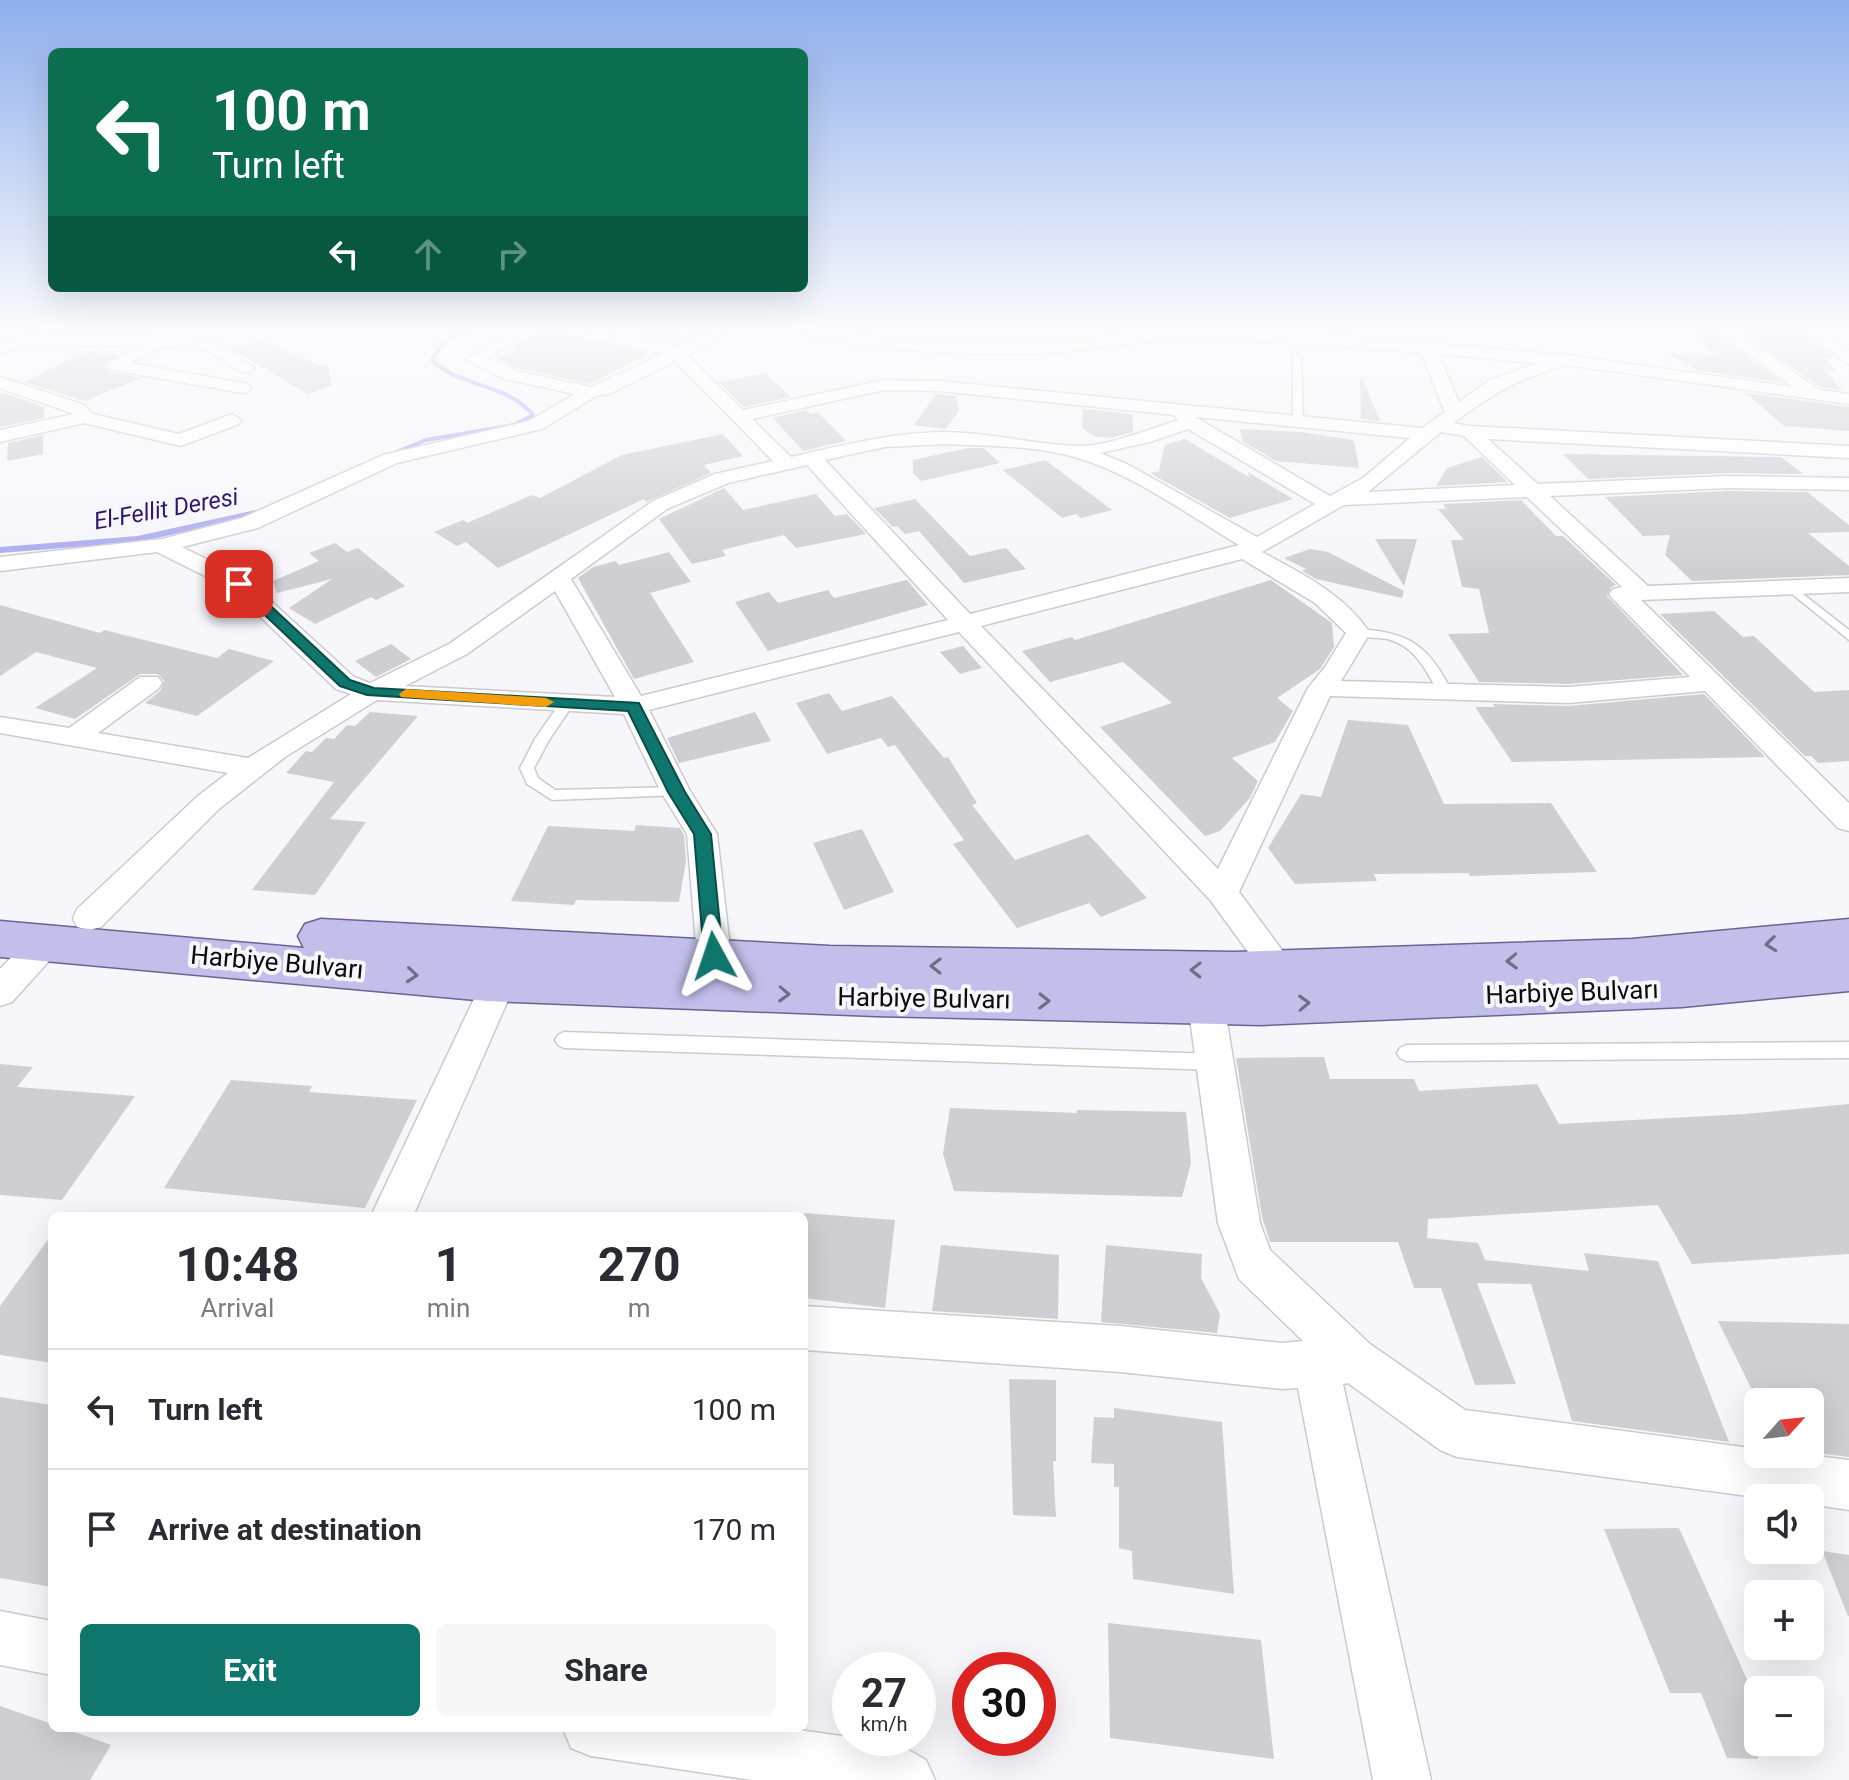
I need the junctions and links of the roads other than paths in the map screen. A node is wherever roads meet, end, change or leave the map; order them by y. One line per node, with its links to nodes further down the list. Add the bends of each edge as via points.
1 (76, 409): 11 (street)
2 (562, 409): 23 (street, via 535,425 390,459 250,523)
3 (734, 409): 9 (street)
4 (773, 409): 9 (street)
5 (1161, 409): 10 (street)
6 (1298, 409): 13 (lane)
7 (1438, 409): 14 (street)
8 (1461, 409): 14 (street)
9 (741, 416): 19 (street)
10 (1186, 416): 13 (street); 17 (street, via 1143,438); 22 (street)
11 (84, 417): 12 (street, via 181,440); 16 (street)
12 (232, 420)
13 (1298, 421): 14 (street)
14 (1440, 424): 15 (street); 22 (street, via 1370,482)
15 (1470, 432): 18 (street); 21 (street)
16 (0, 436)
17 (1080, 452): 19 (street, via 944,438 885,441); 24 (street, via 1120,468)
18 (1849, 452)
19 (797, 459): 26 (street, via 722,478 660,505); 30 (street)
20 (1849, 484): 21 (street, via 1727,482)
21 (1533, 491): 22 (street); 29 (street)
22 (1335, 502): 24 (street)
23 (162, 546): 25 (street); 36 (street, via 239,584 345,683)
24 (1251, 548): 30 (street); 31 (street, via 1352,620)
25 (0, 564)
26 (559, 578): 36 (street, via 458,649); 39 (street)
27 (1849, 585): 28 (street)
28 (1790, 587): 29 (street); 32 (lane)
29 (1642, 593): 34 (street, via 1621,594)
30 (965, 623): 39 (street); 45 (street)
31 (1358, 633): 35 (street); 37 (lane, via 1381,633 1409,643 1431,661)
32 (1849, 636)
33 (149, 683): 41 (street)
34 (1709, 683): 37 (street, via 1568,695); 44 (street)
35 (1321, 688): 37 (street); 45 (street)
36 (372, 692): 38 (street); 42 (street)
37 (1445, 692)
38 (567, 703): 39 (street); 43 (lane, via 527,768 537,786 552,795)
39 (634, 706): 43 (street)
40 (0, 725): 41 (street)
41 (73, 738): 42 (street)
42 (252, 768): 47 (street, via 209,802)
43 (676, 792): 51 (street, via 702,834)
44 (1849, 821)
45 (1222, 893): 52 (street)
46 (0, 912): 47 (main road, Harbiye Bulvarı)
47 (89, 918): 51 (main road, Harbiye Bulvarı, via 386,941)
48 (1849, 936): 52 (main road, Harbiye Bulvarı, one-way to 52, via 1632,957)
49 (0, 939): 50 (main road, Harbiye Bulvarı)
50 (47, 941): 54 (main road, Harbiye Bulvarı, one-way to 54); 55 (street)
51 (714, 956): 52 (main road, Harbiye Bulvarı, one-way to 51, via 830,964)
52 (1279, 969)
53 (1849, 972): 56 (main road, Harbiye Bulvarı, one-way to 53, via 1682,988)
54 (499, 982): 56 (main road, Harbiye Bulvarı, one-way to 56); 61 (street)
55 (0, 992)
56 (1206, 1004): 60 (street)
57 (564, 1040): 60 (lane)
58 (1849, 1050): 59 (lane)
59 (1406, 1053)
60 (1215, 1062): 63 (street, via 1239,1223 1254,1264)
61 (394, 1212)
62 (808, 1328): 63 (street, via 1120,1349 1282,1366)
63 (1335, 1362): 64 (street, via 1457,1433); 69 (street)
64 (1849, 1485)
65 (0, 1638): 66 (street)
66 (48, 1647)
67 (618, 1732): 68 (street, via 898,1773)
68 (906, 1780)
69 (1402, 1780)

